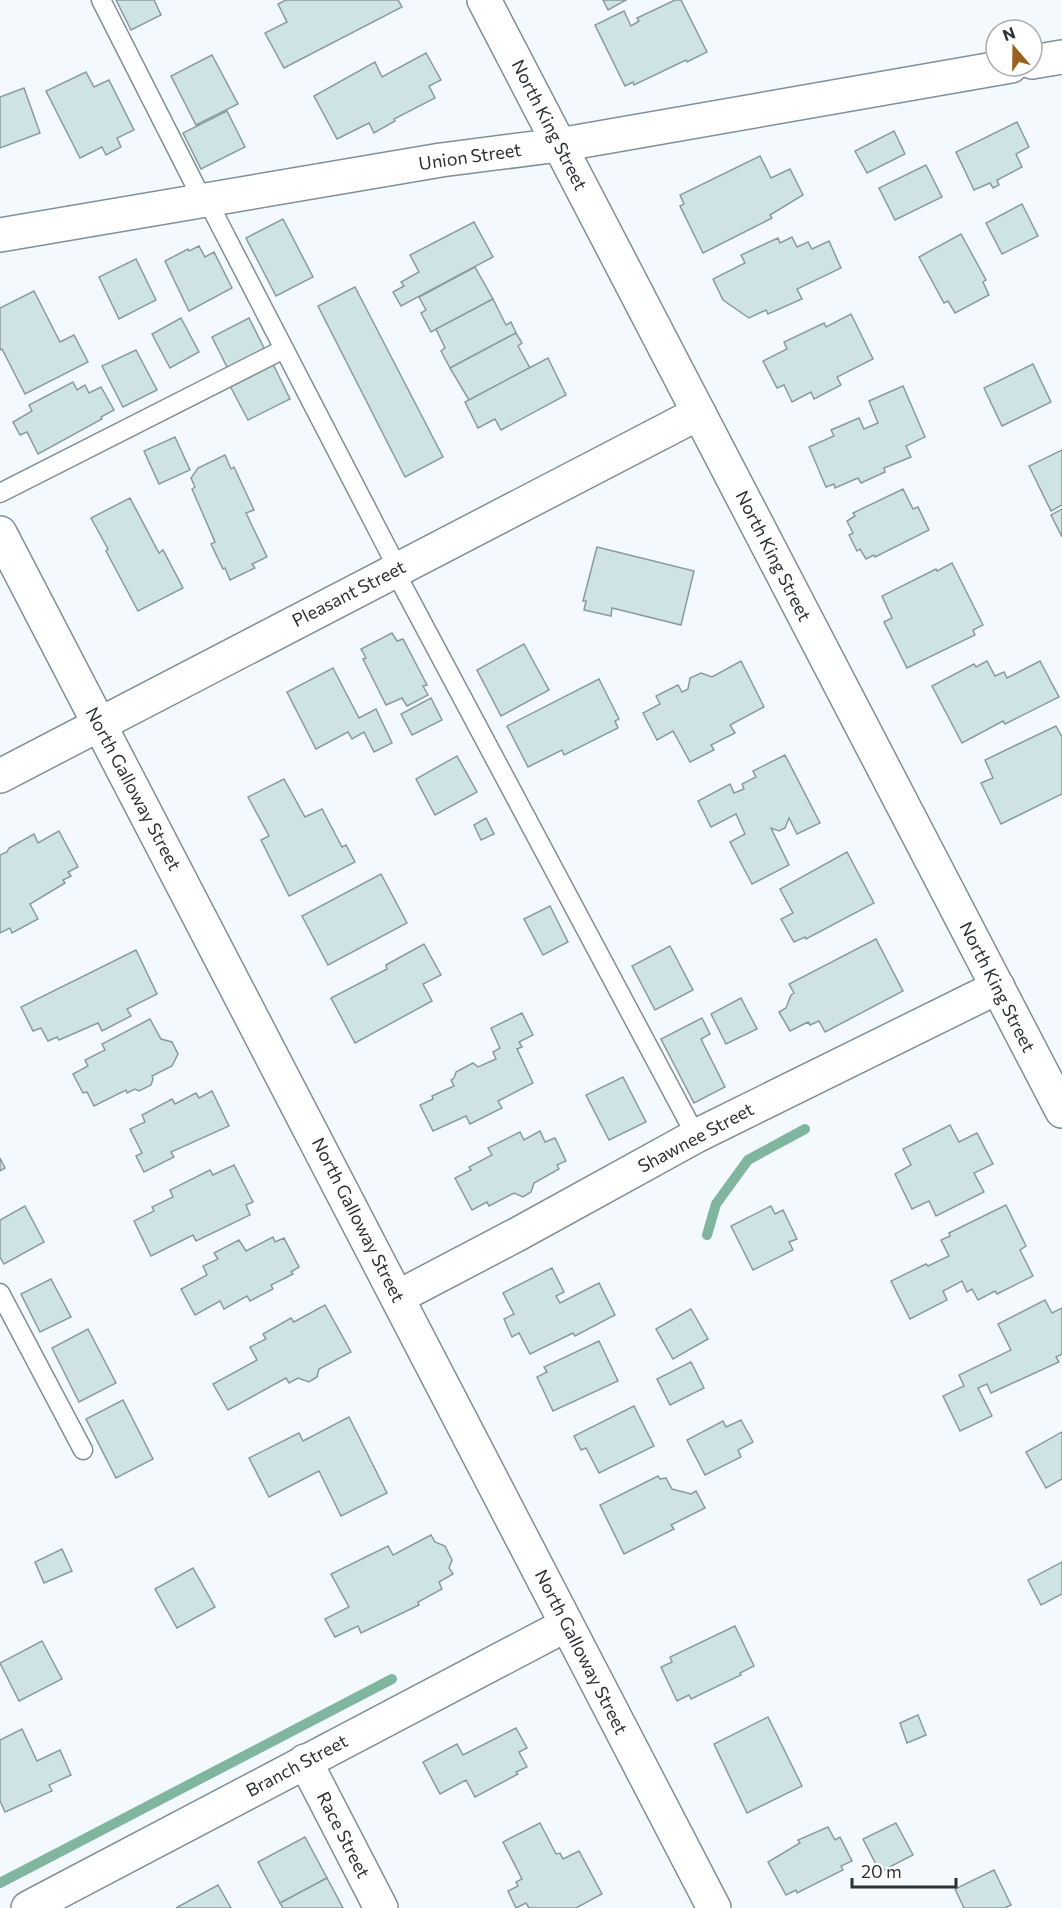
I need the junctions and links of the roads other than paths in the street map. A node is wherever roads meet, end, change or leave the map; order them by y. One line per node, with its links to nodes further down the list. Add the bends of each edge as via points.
1 (101, 0): 7 (lane, via 198,191)
2 (484, 0): 6 (street, North King Street)
3 (1062, 57): 4 (street)
4 (1044, 61)
5 (984, 71): 6 (street, Union Street)
6 (559, 145): 7 (street, Union Street, via 441,160); 10 (street, North King Street)
7 (207, 200): 8 (street, Union Street); 9 (lane)
8 (0, 235)
9 (284, 349): 11 (lane); 13 (lane)
10 (699, 413): 13 (street, Pleasant Street); 16 (street, North King Street)
11 (0, 493)
12 (0, 533): 14 (street, North Galloway Street)
13 (398, 569): 14 (street, Pleasant Street); 18 (lane, via 399,579)
14 (99, 724): 15 (street, Pleasant Street); 20 (street, North Galloway Street)
15 (0, 776)
16 (998, 987): 17 (street, North King Street); 18 (street, Shawnee Street)
17 (1062, 1111)
18 (696, 1136): 20 (street, Shawnee Street)
19 (0, 1293): 21 (lane)
20 (398, 1297): 22 (street, North Galloway Street)
21 (83, 1450)
22 (566, 1625): 23 (street, Branch Street); 26 (street, North Galloway Street)
23 (305, 1761): 24 (street, Branch Street); 25 (street, Race Street)
24 (28, 1908)
25 (381, 1908)
26 (714, 1908)

